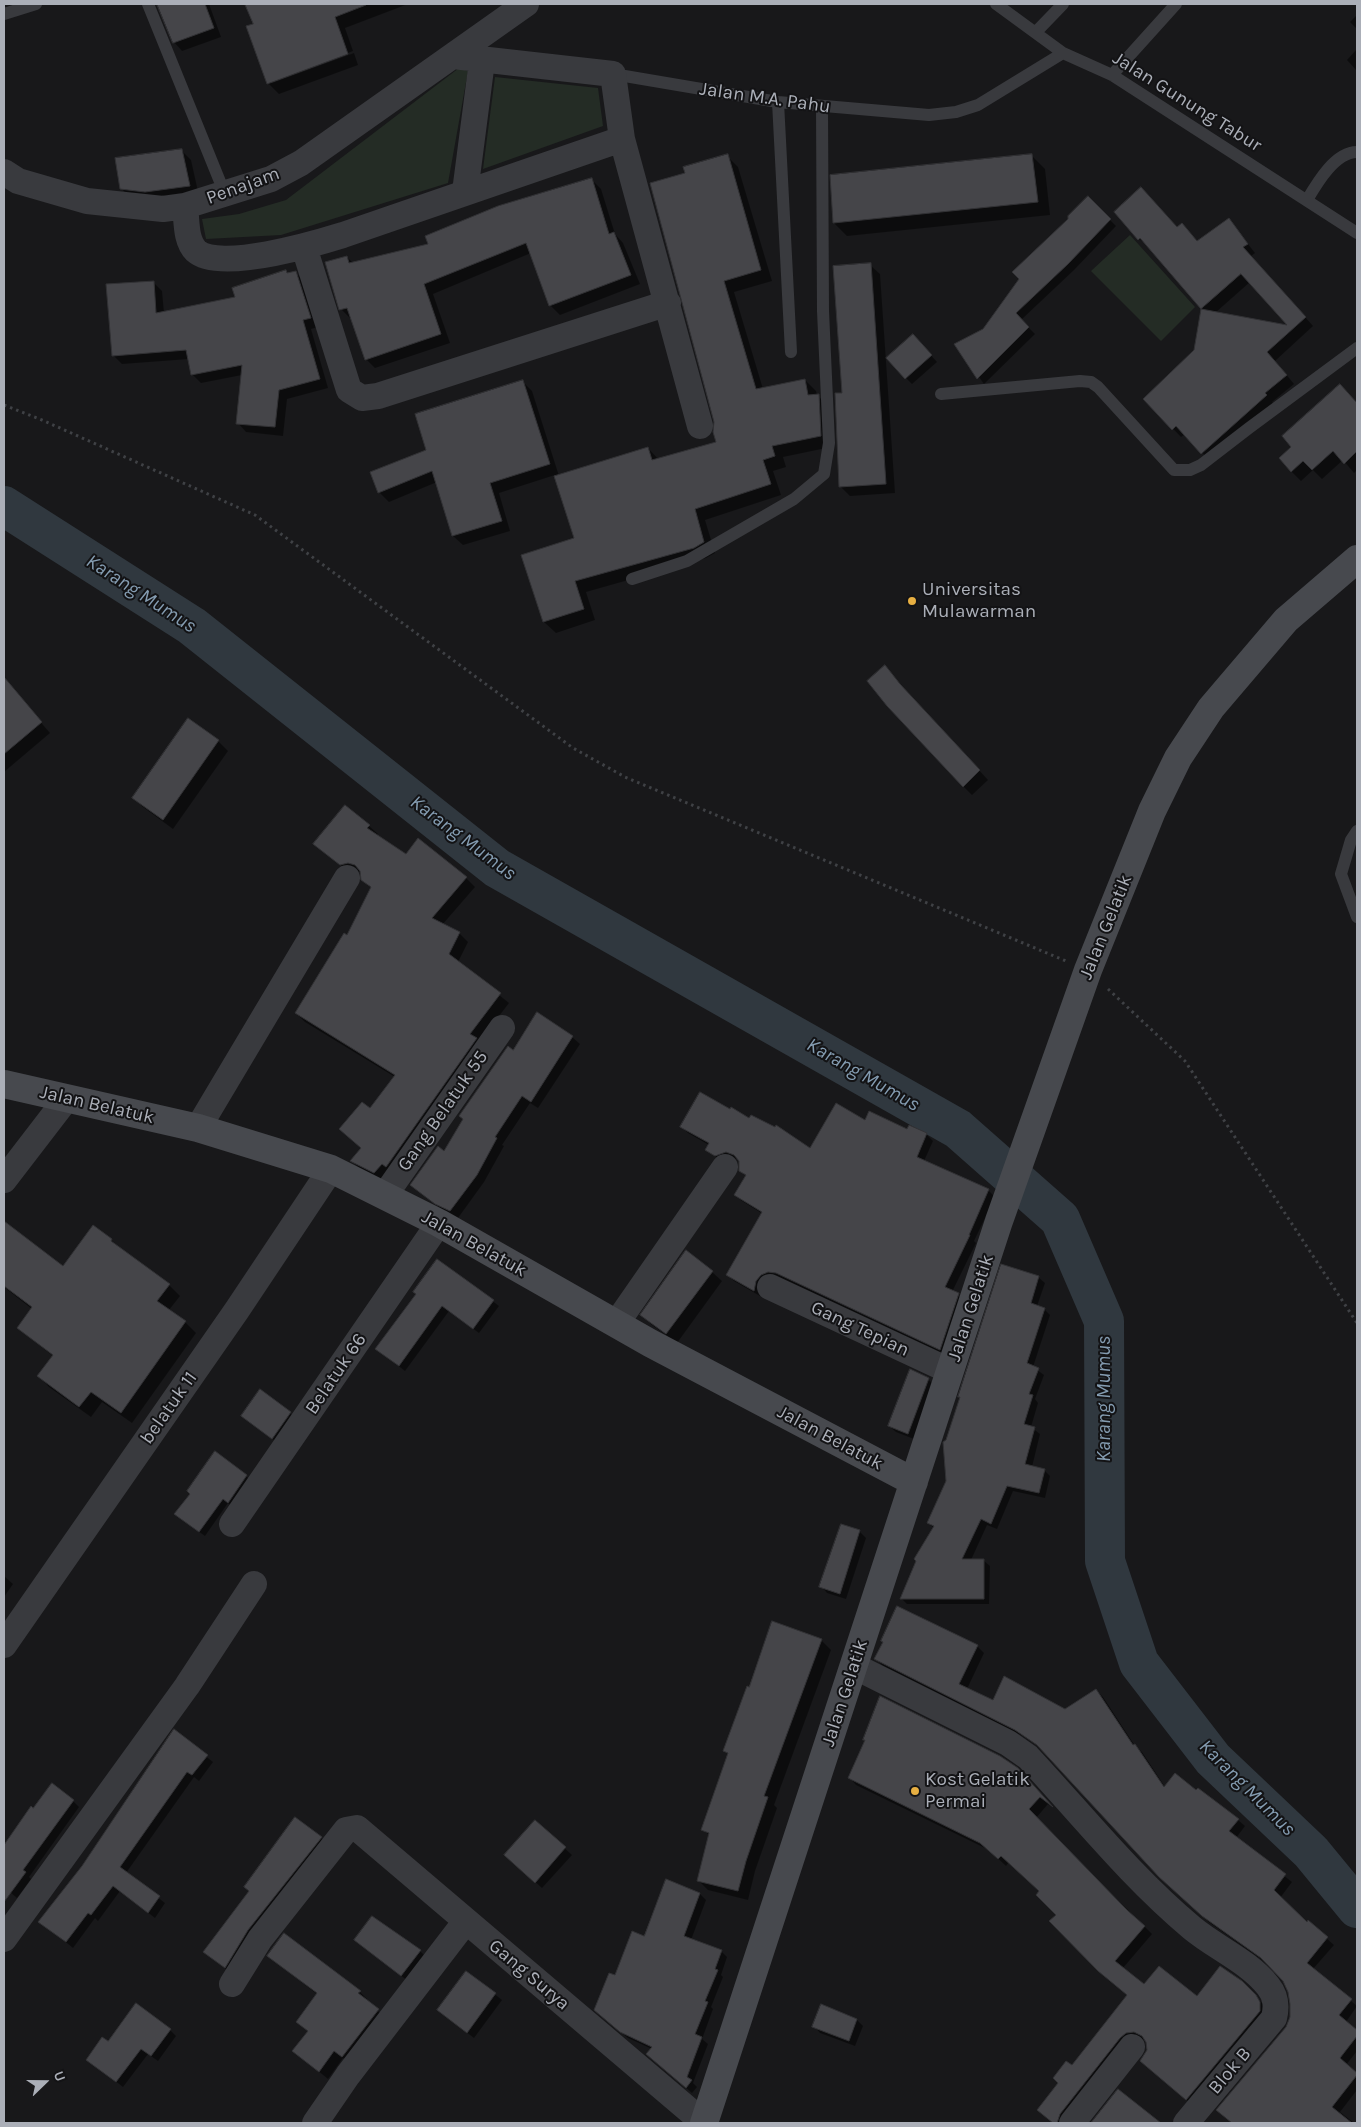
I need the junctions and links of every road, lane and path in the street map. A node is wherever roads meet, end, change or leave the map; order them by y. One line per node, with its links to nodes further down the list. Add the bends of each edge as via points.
1 (36, 4): 7 (lane)
2 (148, 4): 20 (lane)
3 (526, 4): 10 (street, Penajam)
4 (996, 4): 8 (lane, Jalan Gunung Tabur)
5 (1063, 4): 8 (lane)
6 (1176, 4): 13 (lane)
7 (4, 14)
8 (1036, 32): 9 (lane, Jalan Gunung Tabur)
9 (1063, 53): 13 (lane, Jalan Gunung Tabur); 15 (lane, Jalan M.A. Pahu, via 978,105 956,112 929,115)
10 (453, 56): 11 (street, Jalan M.A. Pahu); 20 (street, Penajam, via 301,163 270,179)
11 (482, 61): 12 (street, Jalan M.A. Pahu); 19 (street)
12 (613, 74): 14 (lane, Jalan M.A. Pahu); 16 (street)
13 (1112, 75): 21 (lane, Jalan Gunung Tabur)
14 (778, 102): 15 (lane, Jalan M.A. Pahu); 27 (lane)
15 (822, 107): 32 (lane, via 823,311 829,443 824,474 794,499 686,561)
16 (622, 138): 19 (street); 25 (street)
17 (1357, 152): 21 (lane, via 1339,160)
18 (4, 172): 22 (street, Penajam, via 18,180 87,201 163,209)
19 (465, 192): 24 (street)
20 (225, 194): 22 (street, Penajam)
21 (1307, 200): 23 (lane, Jalan Gunung Tabur)
22 (185, 206): 24 (street, via 189,241 207,258 244,258)
23 (1357, 233)
24 (304, 247): 25 (street, via 349,390 362,398 378,396)
25 (668, 302): 30 (street)
26 (1357, 348): 28 (lane, via 1218,453 1190,470 1174,470 1091,382)
27 (791, 352)
28 (941, 394)
29 (4, 406): 36 (path, via 255,515 573,748 625,777)
30 (700, 426)
31 (1357, 559): 36 (street, Jalan Gelatik, via 1286,620 1211,708 1182,751 1152,811)
32 (632, 579)
33 (1357, 831): 35 (lane, via 1341,874)
34 (347, 878): 40 (street)
35 (1357, 917)
36 (1088, 970): 47 (path, via 1185,1061); 49 (street, Jalan Gelatik)
37 (502, 1028): 44 (street, Gang Belatuk 55)
38 (4, 1084): 39 (street, Jalan Belatuk)
39 (66, 1098): 40 (street, Jalan Belatuk); 43 (street)
40 (198, 1128): 42 (street, Jalan Belatuk)
41 (725, 1167): 48 (street)
42 (331, 1169): 44 (street, Jalan Belatuk); 53 (street, belatuk 11)
43 (4, 1180)
44 (385, 1195): 45 (street, Jalan Belatuk)
45 (439, 1223): 48 (street, Jalan Belatuk); 51 (street, Belatuk 66)
46 (770, 1287): 49 (street, Gang Tepian)
47 (1357, 1323)
48 (616, 1324): 50 (street, Jalan Belatuk)
49 (950, 1371): 50 (street, Jalan Gelatik)
50 (914, 1482): 54 (street, Jalan Gelatik)
51 (232, 1524)
52 (254, 1584): 56 (street, via 187,1686)
53 (4, 1645)
54 (854, 1666): 60 (street, Jalan Gelatik); 62 (street, Blok B, via 1028,1757 1137,1877 1193,1928 1268,1986 1277,2007 1274,2018)
55 (466, 1921): 57 (street, Gang Surya, via 354,1827 346,1830 260,1939); 59 (street); 60 (street, Gang Surya)
56 (4, 1939)
57 (232, 1984)
58 (1132, 2047): 61 (street)
59 (315, 2123)
60 (704, 2123)
61 (1072, 2123)
62 (1186, 2123)

